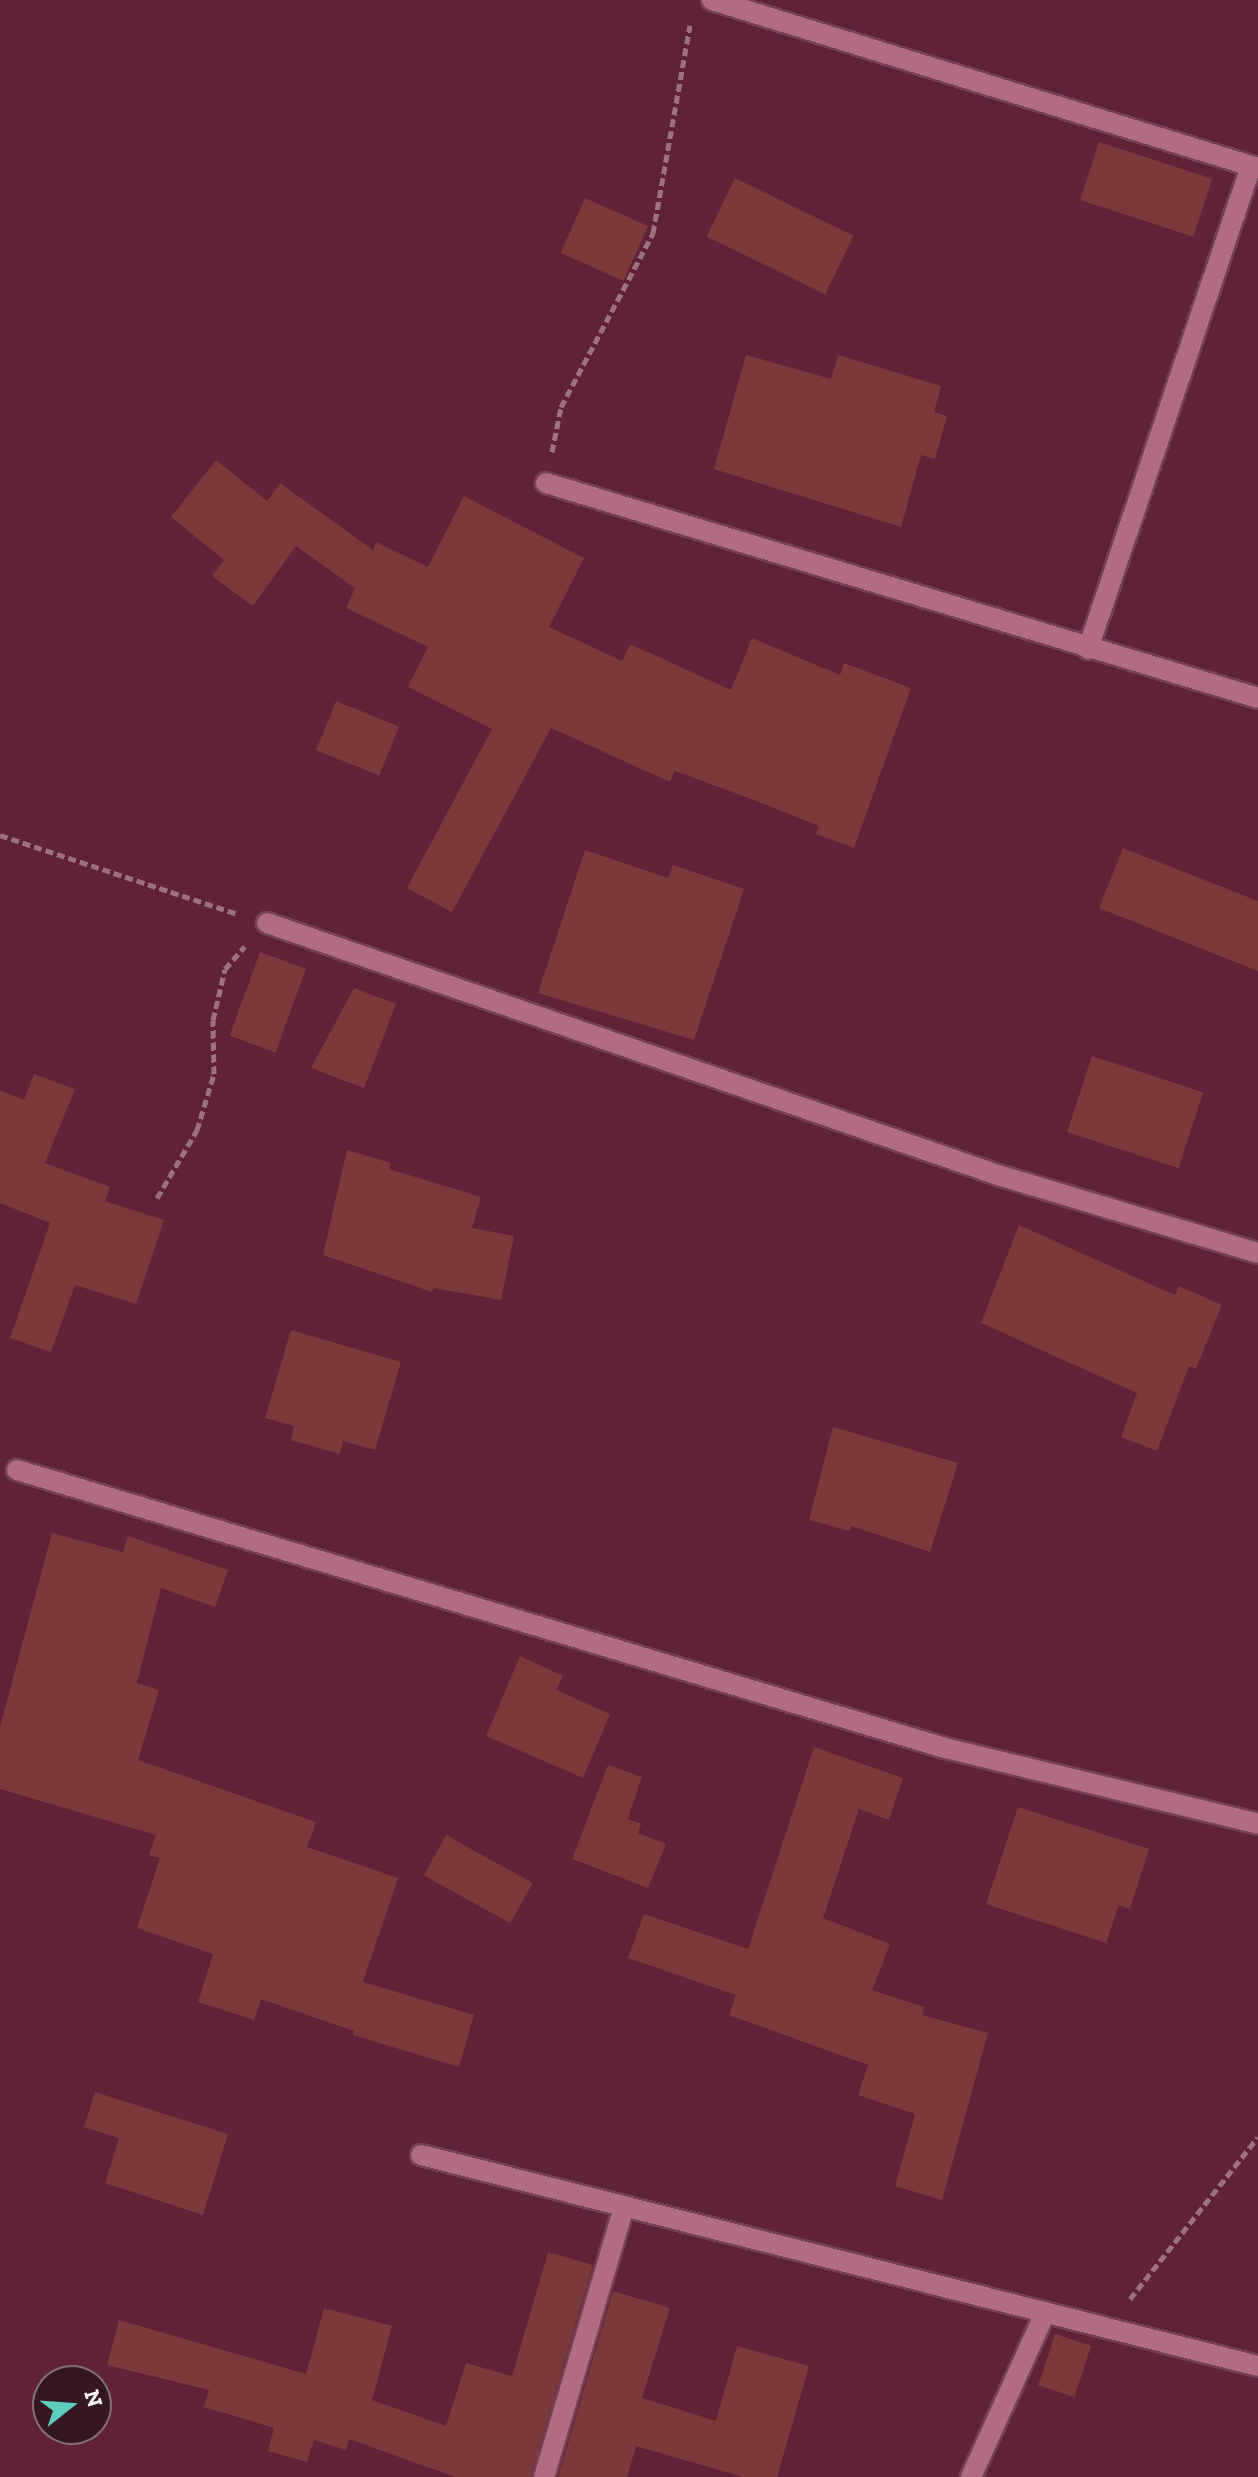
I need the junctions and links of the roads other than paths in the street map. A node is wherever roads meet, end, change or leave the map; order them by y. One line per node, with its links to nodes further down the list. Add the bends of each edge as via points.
1 (712, 0): 2 (street)
2 (1254, 167): 4 (street)
3 (546, 483): 4 (street)
4 (1088, 649): 5 (street)
5 (1258, 698)
6 (267, 923): 7 (street, via 998,1175)
7 (1258, 1253)
8 (17, 1470): 9 (street, via 945,1748)
9 (1258, 1824)
10 (421, 2155): 11 (street)
11 (624, 2207): 12 (street); 14 (street)
12 (1044, 2315): 13 (street); 15 (street)
13 (1258, 2366)
14 (544, 2477)
15 (971, 2477)

